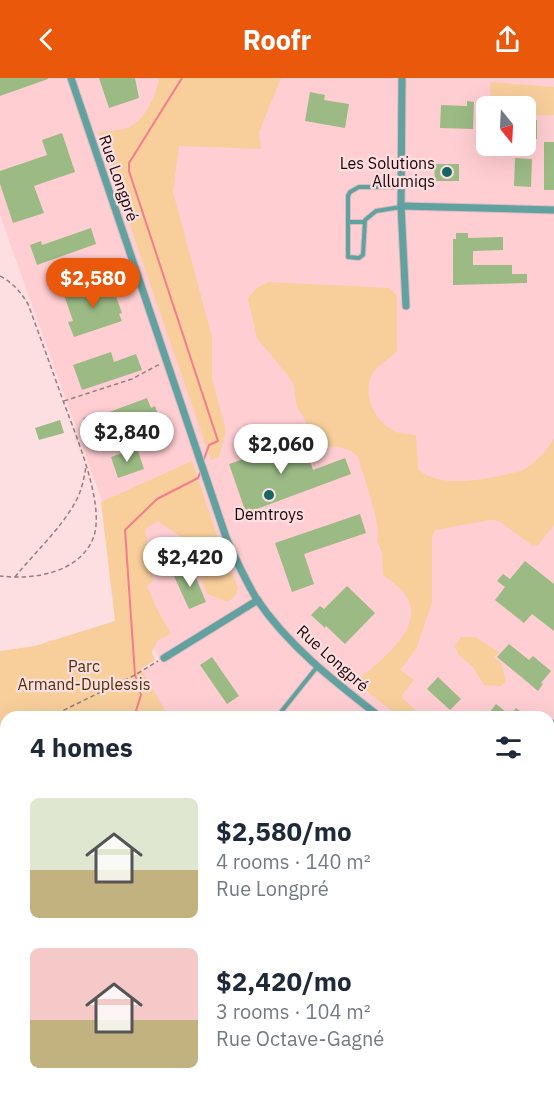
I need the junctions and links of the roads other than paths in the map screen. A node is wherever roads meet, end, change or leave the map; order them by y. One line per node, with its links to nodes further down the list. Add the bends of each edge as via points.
1 (71, 78): 9 (street, Rue Longpré, via 227,540)
2 (402, 78): 3 (street)
3 (401, 187): 4 (street); 6 (lane, via 353,190 348,196)
4 (401, 206): 5 (street); 7 (lane, via 374,212); 8 (street)
5 (554, 210)
6 (348, 222): 7 (lane); 7 (lane, via 350,258 363,255)
7 (364, 222)
8 (406, 306)
9 (258, 600): 10 (street); 11 (street, Rue Longpré, via 291,642)
10 (164, 658)
11 (318, 666): 12 (lane); 13 (street, Rue Longpré)
12 (282, 711)
13 (372, 711)

